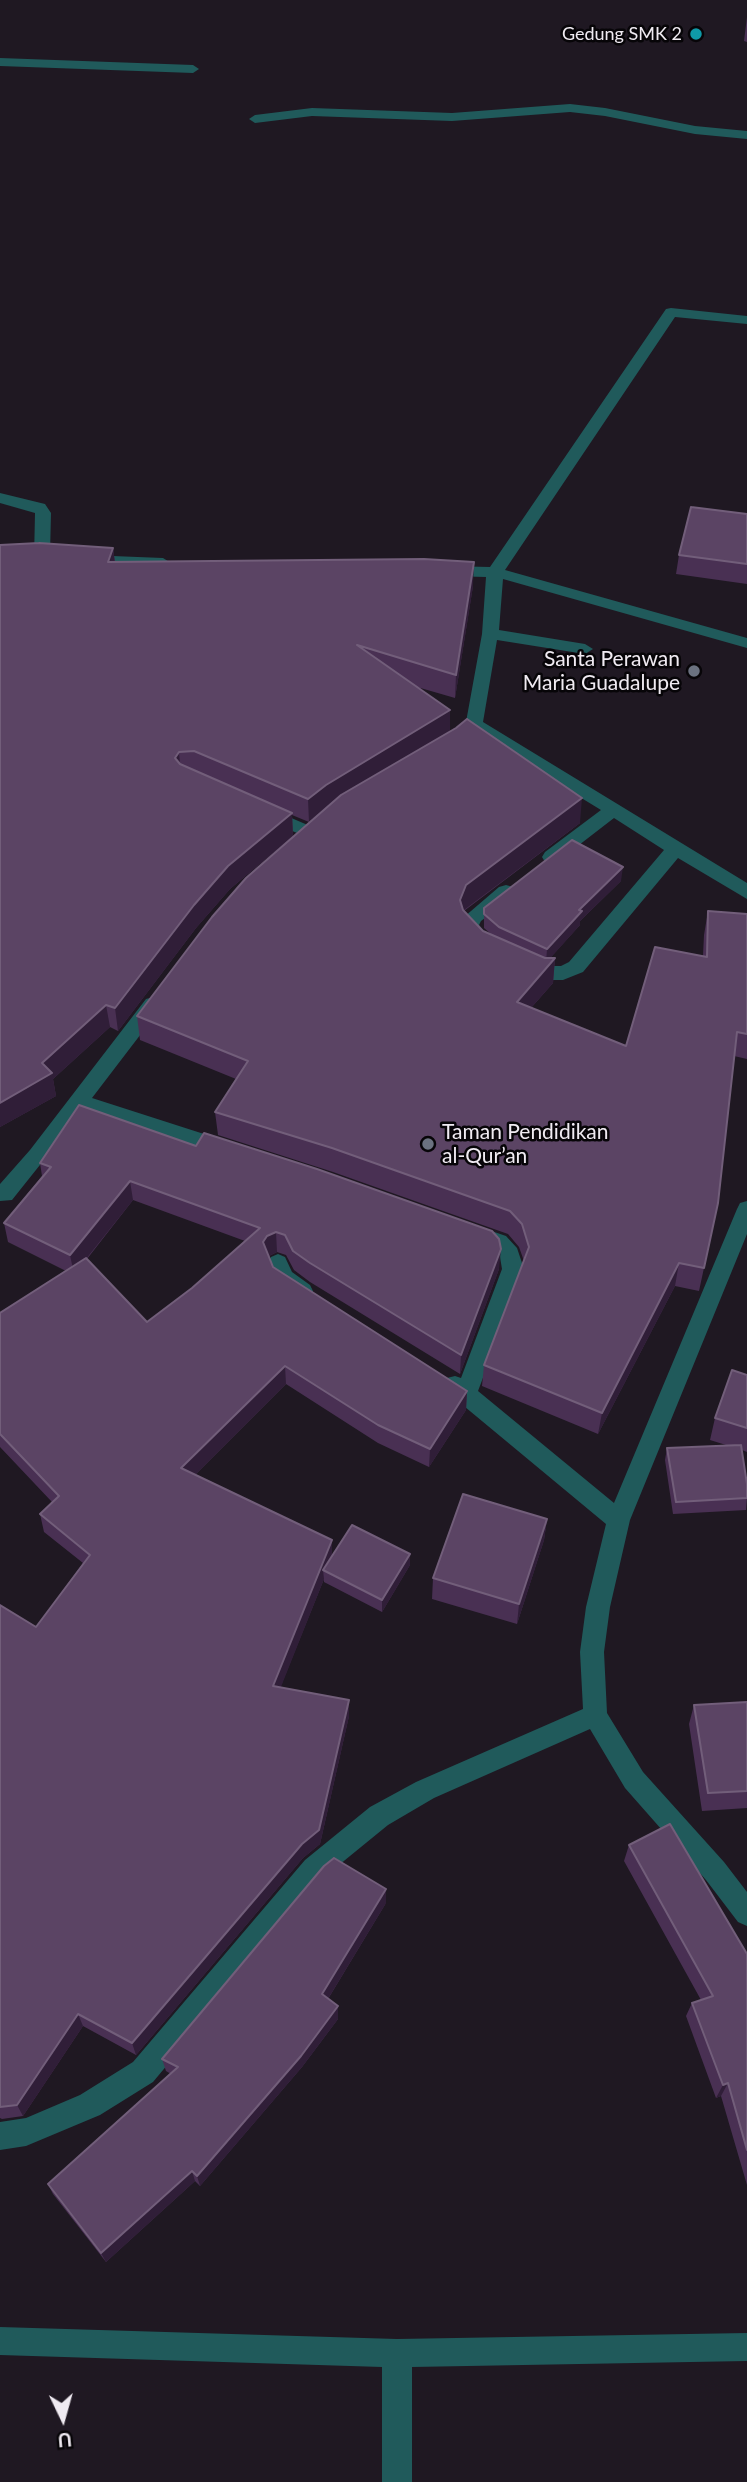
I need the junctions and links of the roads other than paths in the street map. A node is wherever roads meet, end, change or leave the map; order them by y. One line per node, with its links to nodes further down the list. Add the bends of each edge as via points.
1 (0, 62): 2 (street)
2 (193, 69)
3 (255, 119): 4 (street, via 312,112 438,117 570,108)
4 (747, 135)
5 (747, 320): 9 (street, via 671,312)
6 (0, 498): 7 (street, via 43,513 35,559)
7 (179, 563)
8 (426, 570): 9 (street)
9 (495, 572): 10 (street); 11 (street)
10 (489, 634): 12 (street); 13 (street)
11 (747, 643)
12 (585, 649)
13 (474, 724): 14 (street); 16 (street)
14 (437, 754)
15 (250, 807): 18 (street)
16 (613, 810): 19 (street); 21 (street)
17 (327, 820): 18 (street)
18 (311, 833): 20 (street)
19 (676, 848): 22 (street, via 576,967 563,972 544,973 489,948 473,933 473,917); 23 (street)
20 (292, 849)
21 (538, 868)
22 (516, 884)
23 (747, 892)
24 (163, 990): 25 (street)
25 (80, 1102): 26 (street); 27 (street, via 5,1194)
26 (249, 1156)
27 (0, 1192)
28 (747, 1209): 34 (street)
29 (449, 1224): 33 (street, via 499,1242 510,1255 513,1269)
30 (278, 1263): 31 (street, via 284,1278)
31 (324, 1305)
32 (442, 1377): 33 (street)
33 (466, 1393): 34 (street)
34 (618, 1520): 35 (street, via 592,1652)
35 (595, 1715): 36 (street, via 634,1780); 37 (street, via 425,1790 379,1816 314,1869 143,2072 90,2105 26,2132)
36 (747, 1913)
37 (0, 2136)
38 (0, 2341): 40 (street)
39 (747, 2347): 40 (street)
40 (397, 2353): 41 (street)
41 (397, 2482)

